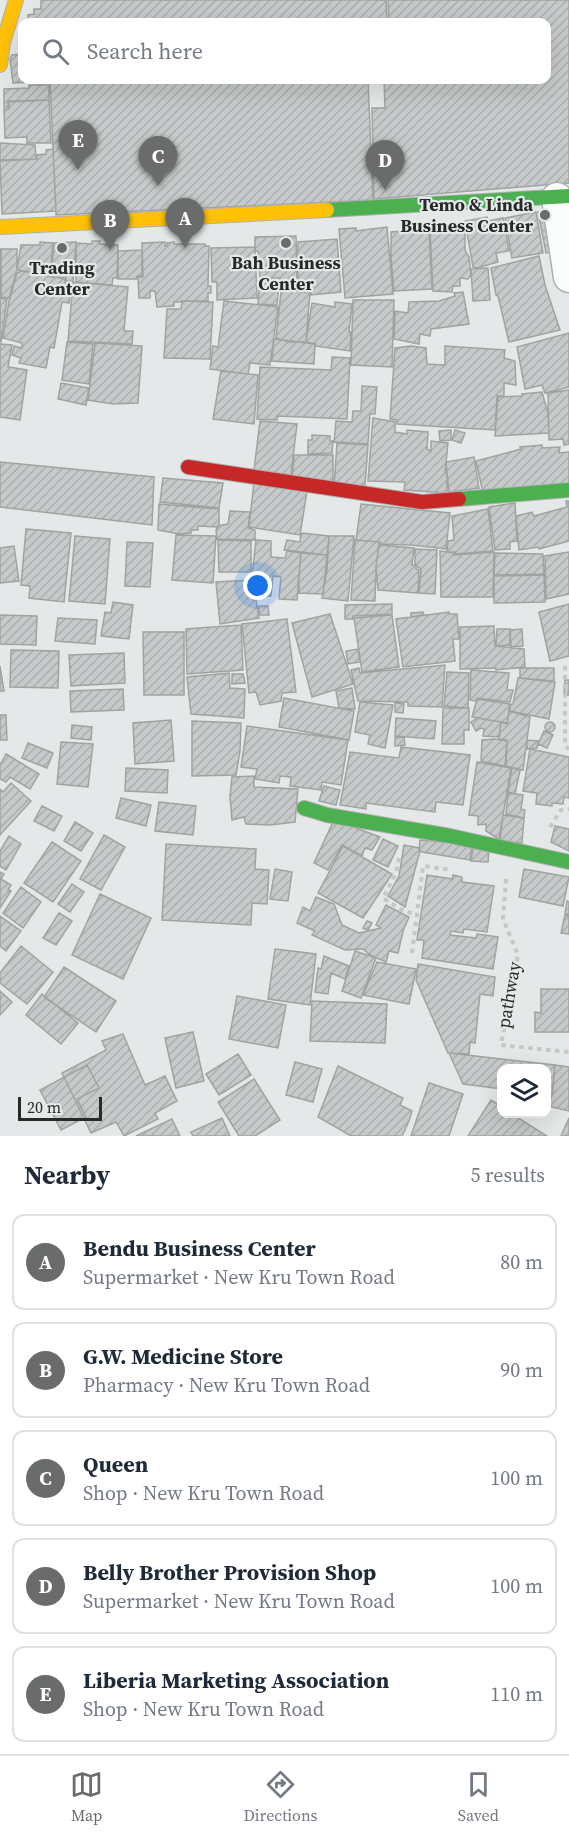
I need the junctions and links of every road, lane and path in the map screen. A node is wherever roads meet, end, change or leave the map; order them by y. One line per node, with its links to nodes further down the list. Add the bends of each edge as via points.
1 (16, 0): 2 (street)
2 (0, 65)
3 (563, 197): 4 (street); 5 (street)
4 (0, 227)
5 (569, 277)
6 (188, 467): 7 (street, via 422,502)
7 (569, 490)
8 (565, 666): 9 (path, via 565,746)
9 (569, 749)
10 (303, 808): 11 (street)
11 (401, 828): 12 (street); 15 (path, via 396,873 383,898)
12 (508, 849): 13 (street); 17 (path, pathway, via 503,919 518,955 501,1045)
13 (569, 862)
14 (459, 871): 15 (path, via 423,866)
15 (417, 915): 16 (path)
16 (412, 953)
17 (569, 1052)

